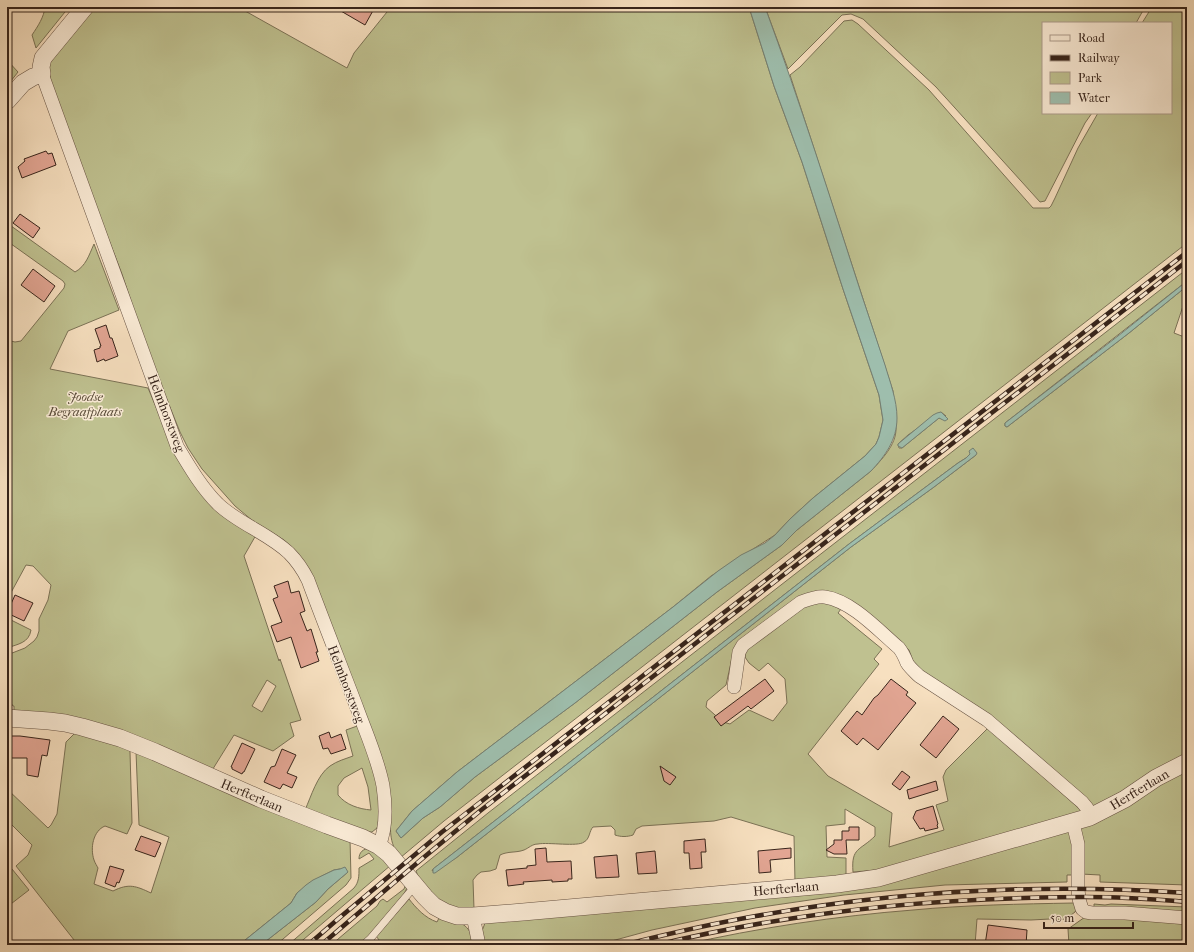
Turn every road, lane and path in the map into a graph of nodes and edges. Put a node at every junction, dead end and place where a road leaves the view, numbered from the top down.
1 (84, 7) edge
2 (42, 74) junction
3 (7, 101) edge
4 (734, 687) dead end
5 (7, 718) edge
6 (1187, 762) edge
7 (1090, 817) junction
8 (1073, 823) junction
9 (379, 846) junction
10 (415, 886) junction
11 (473, 916) junction
12 (1187, 918) edge
13 (363, 945) edge
14 (479, 945) edge

1 - 2 street
2 - 3 street
2 - 9 street, Helmhorstweg
4 - 7 street
5 - 9 street, Herfterlaan
6 - 7 street, Herfterlaan
7 - 8 street, Herfterlaan
8 - 11 street, Herfterlaan
8 - 12 street
9 - 10 street, Herfterlaan
10 - 11 street, Herfterlaan
10 - 13 lane
11 - 14 street

